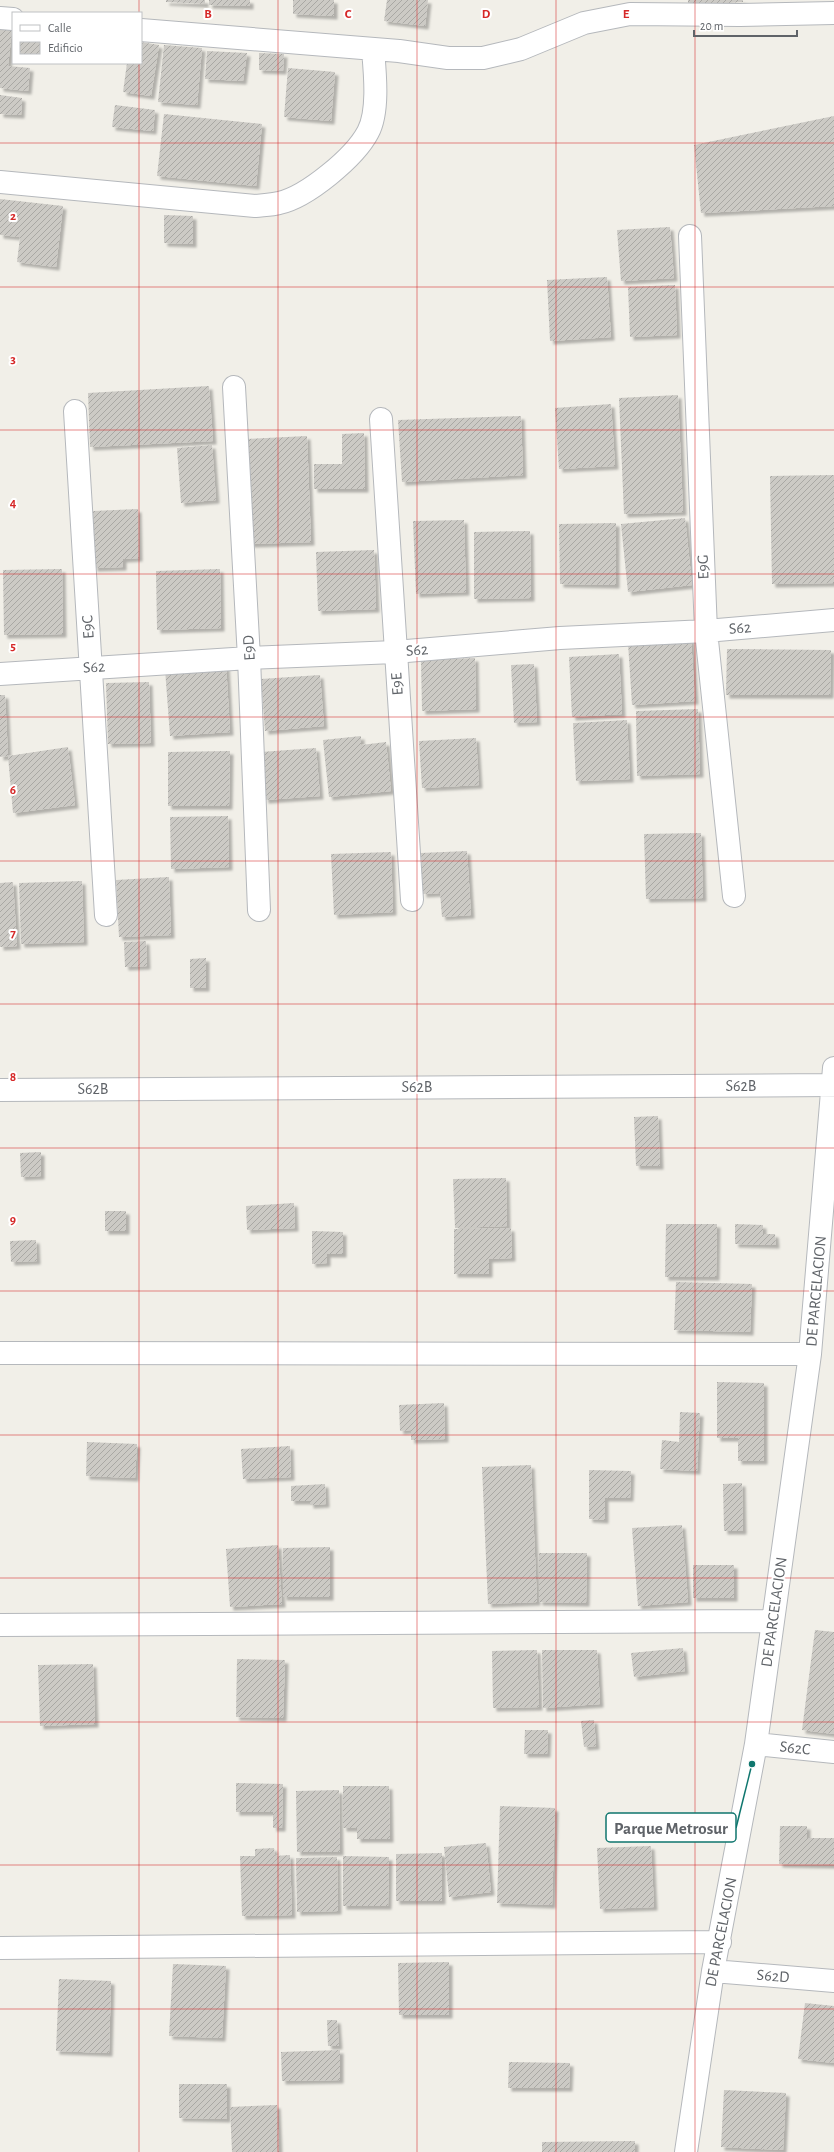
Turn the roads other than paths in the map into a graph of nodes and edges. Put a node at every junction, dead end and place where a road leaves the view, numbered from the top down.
1 (834, 13) edge
2 (0, 18) edge
3 (12, 19) edge
4 (142, 30) edge
5 (373, 50) junction
6 (0, 182) edge
7 (690, 236) dead end
8 (234, 387) dead end
9 (75, 411) dead end
10 (382, 420) dead end
11 (834, 620) edge
12 (706, 631) junction
13 (395, 652) junction
14 (249, 658) junction
15 (91, 667) junction
16 (0, 674) edge
17 (734, 896) dead end
18 (412, 900) dead end
19 (260, 910) dead end
20 (106, 915) dead end
21 (834, 1080) edge
22 (0, 1090) edge
23 (0, 1353) edge
24 (810, 1354) junction
25 (773, 1621) junction
26 (0, 1625) edge
27 (756, 1744) junction
28 (834, 1752) edge
29 (720, 1942) junction
30 (0, 1948) edge
31 (713, 1971) junction
32 (834, 1981) edge
33 (686, 2152) edge

1 - 5 street
2 - 3 street
4 - 5 street
5 - 6 street
7 - 12 street, E9G
8 - 14 street, E9D
9 - 15 street, E9C
10 - 13 street, E9E
11 - 12 street, S62
12 - 13 street, S62
12 - 17 street, E9G
13 - 14 street, S62
13 - 18 street, E9E
14 - 15 street, S62
14 - 19 street, E9D
15 - 16 street, S62
15 - 20 street, E9C
21 - 22 street, S62B
21 - 24 street, DE PARCELACION
23 - 24 street
24 - 25 street, DE PARCELACION
25 - 26 street
25 - 27 street, DE PARCELACION
27 - 28 street, S62C
27 - 29 street, DE PARCELACION
29 - 30 street
29 - 31 street, DE PARCELACION
31 - 32 street, S62D
31 - 33 street, DE PARCELACION

